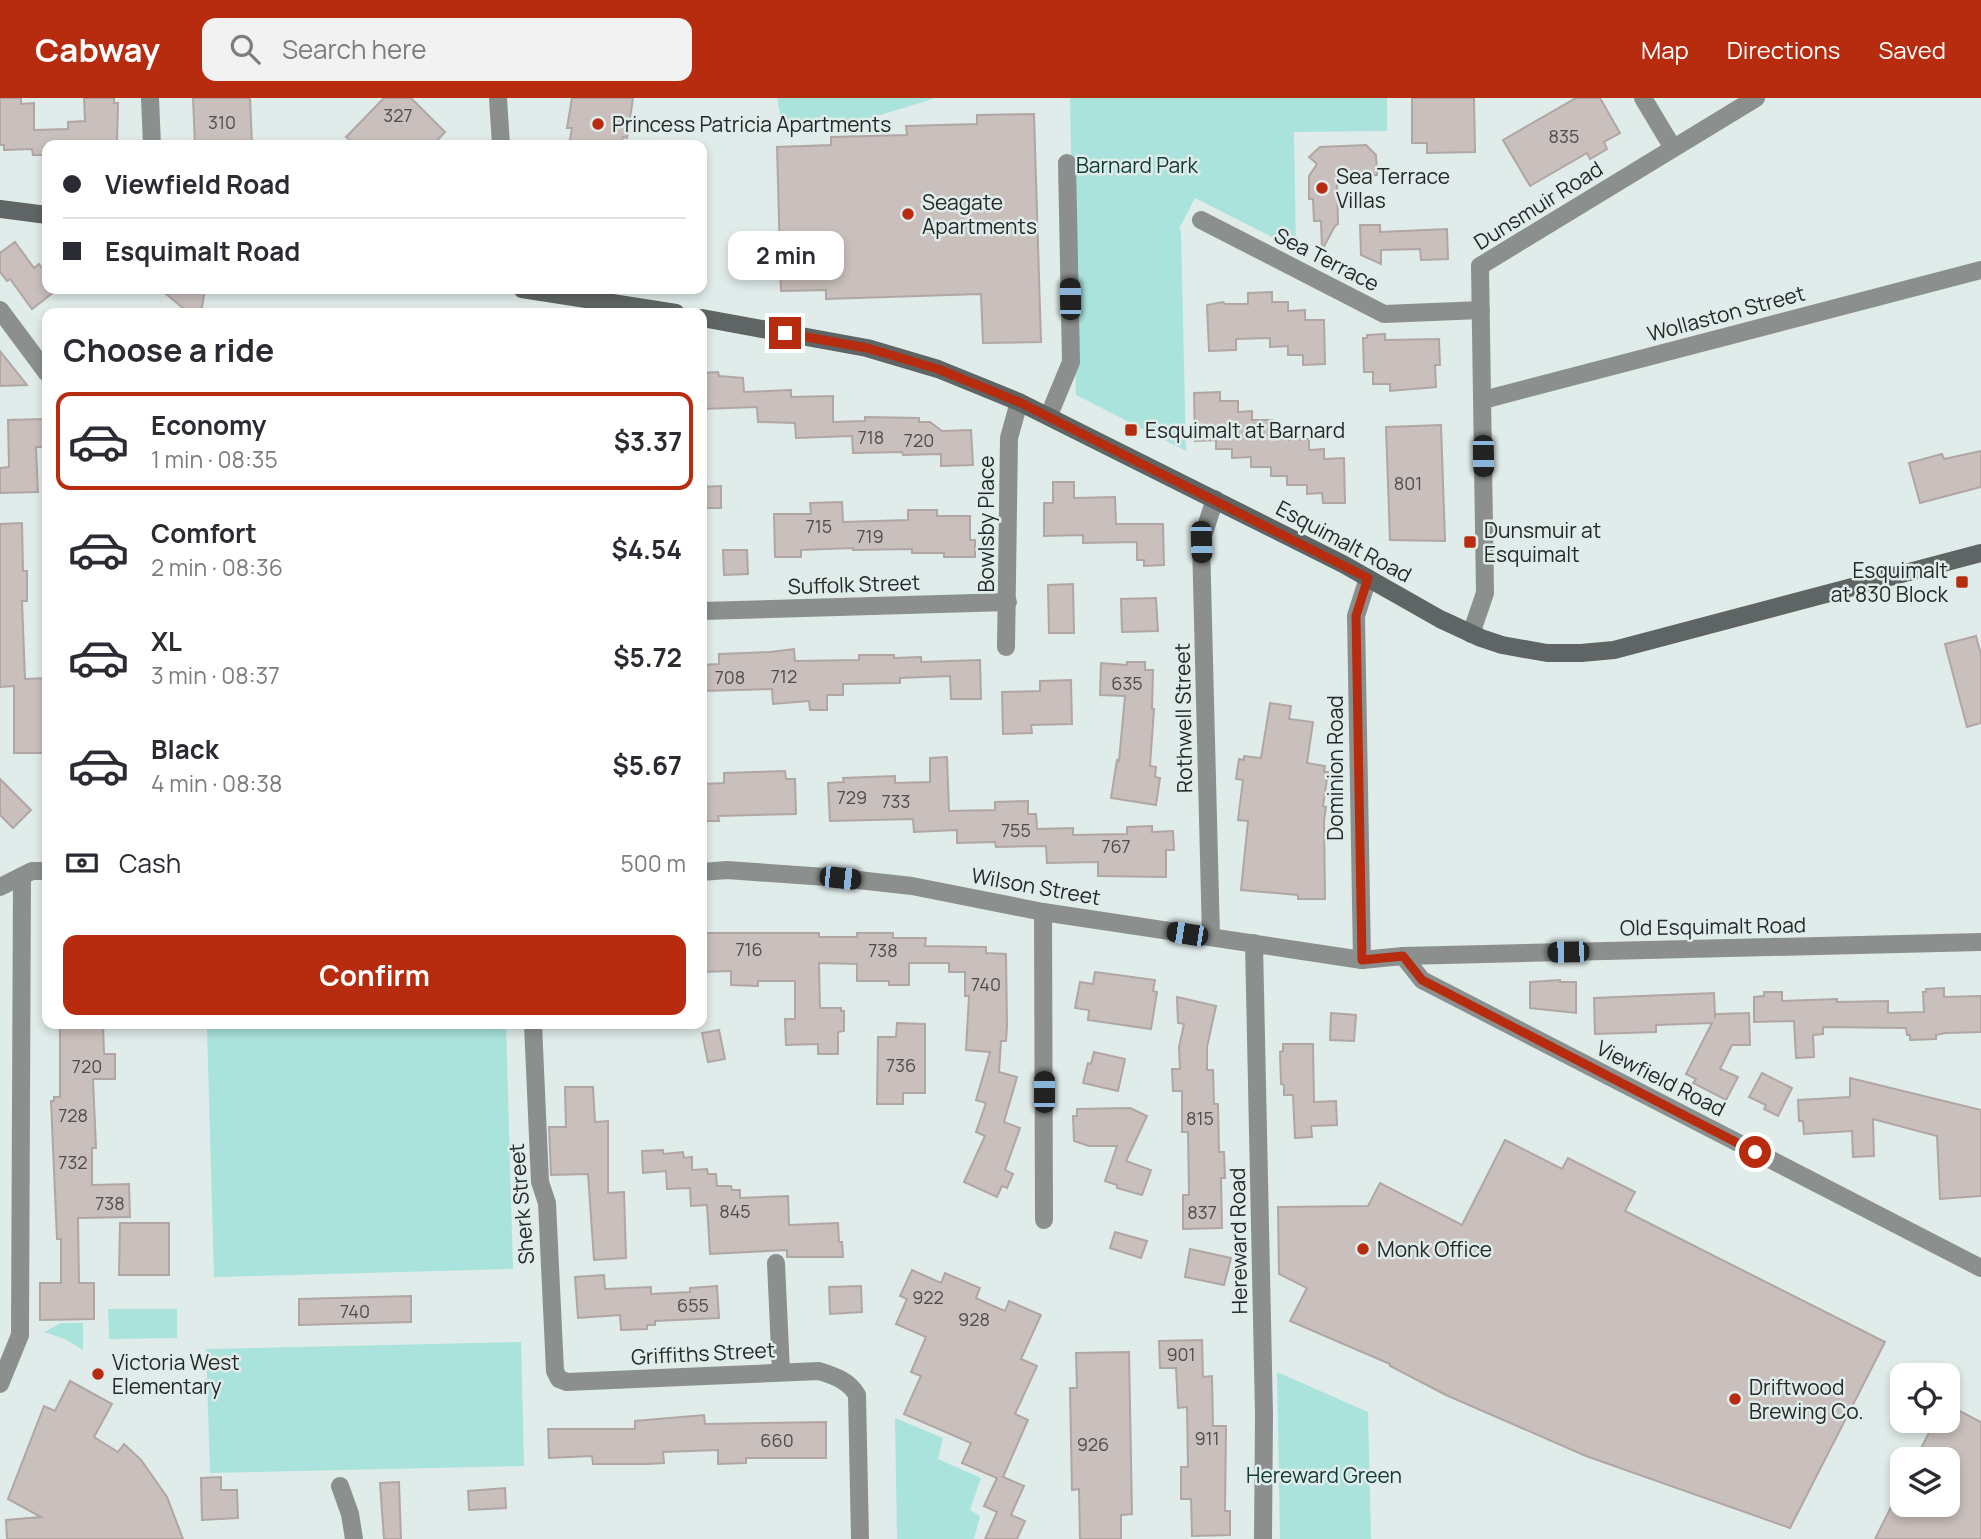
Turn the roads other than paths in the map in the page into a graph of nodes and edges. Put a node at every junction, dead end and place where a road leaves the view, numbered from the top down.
1 (150, 98) edge
2 (498, 98) edge
3 (1643, 98) edge
4 (1756, 98) edge
5 (152, 140) edge
6 (501, 140) edge
7 (1674, 148) junction
8 (1068, 163) dead end
9 (0, 209) edge
10 (42, 214) edge
11 (1201, 220) dead end
12 (1981, 270) edge
13 (550, 294) edge
14 (627, 308) edge
15 (0, 310) edge
16 (1481, 310) junction
17 (707, 319) edge
18 (42, 366) edge
19 (1483, 400) junction
20 (1019, 402) junction
21 (1049, 415) junction
22 (1215, 499) junction
23 (1981, 553) edge
24 (1368, 578) junction
25 (1008, 602) junction
26 (707, 611) edge
27 (1471, 635) junction
28 (1006, 647) dead end
29 (42, 871) edge
30 (707, 872) edge
31 (22, 876) junction
32 (1, 885) edge
33 (1043, 912) junction
34 (1211, 937) junction
35 (1981, 942) edge
36 (1254, 943) junction
37 (1403, 956) junction
38 (1362, 960) junction
39 (533, 1029) edge
40 (1044, 1220) dead end
41 (776, 1263) dead end
42 (1981, 1269) edge
43 (781, 1372) junction
44 (559, 1379) joint
45 (0, 1384) edge
46 (340, 1486) dead end
47 (354, 1539) edge
48 (860, 1539) edge
49 (1263, 1539) edge

1 - 5 street
2 - 6 street
3 - 7 street
4 - 7 street, Dunsmuir Road
7 - 16 street, Dunsmuir Road
8 - 21 street
9 - 10 main road
11 - 16 street, Sea Terrace
12 - 19 street, Wollaston Street
13 - 14 main road
15 - 18 street
16 - 19 street, Dunsmuir Road
17 - 20 main road, Esquimalt Road
19 - 27 street, Dunsmuir Road
20 - 21 main road, Esquimalt Road
20 - 25 street, Bowlsby Place
21 - 22 main road, Esquimalt Road
22 - 24 main road, Esquimalt Road
22 - 34 street, Rothwell Street
23 - 27 main road, Esquimalt Road
24 - 27 main road, Esquimalt Road
24 - 38 street, Dominion Road
25 - 26 street, Suffolk Street
25 - 28 street, Bowlsby Place
29 - 31 street
30 - 33 street, Wilson Street
31 - 32 street
31 - 45 street
33 - 34 street, Wilson Street
33 - 40 street
34 - 36 street, Wilson Street
35 - 37 street, Old Esquimalt Road
36 - 38 street, Wilson Street
36 - 49 street, Hereward Road
37 - 38 street, Old Esquimalt Road
37 - 42 street, Viewfield Road
39 - 44 street, Sherk Street
41 - 43 street
43 - 44 street, Griffiths Street
43 - 48 street, Griffiths Street
46 - 47 street

